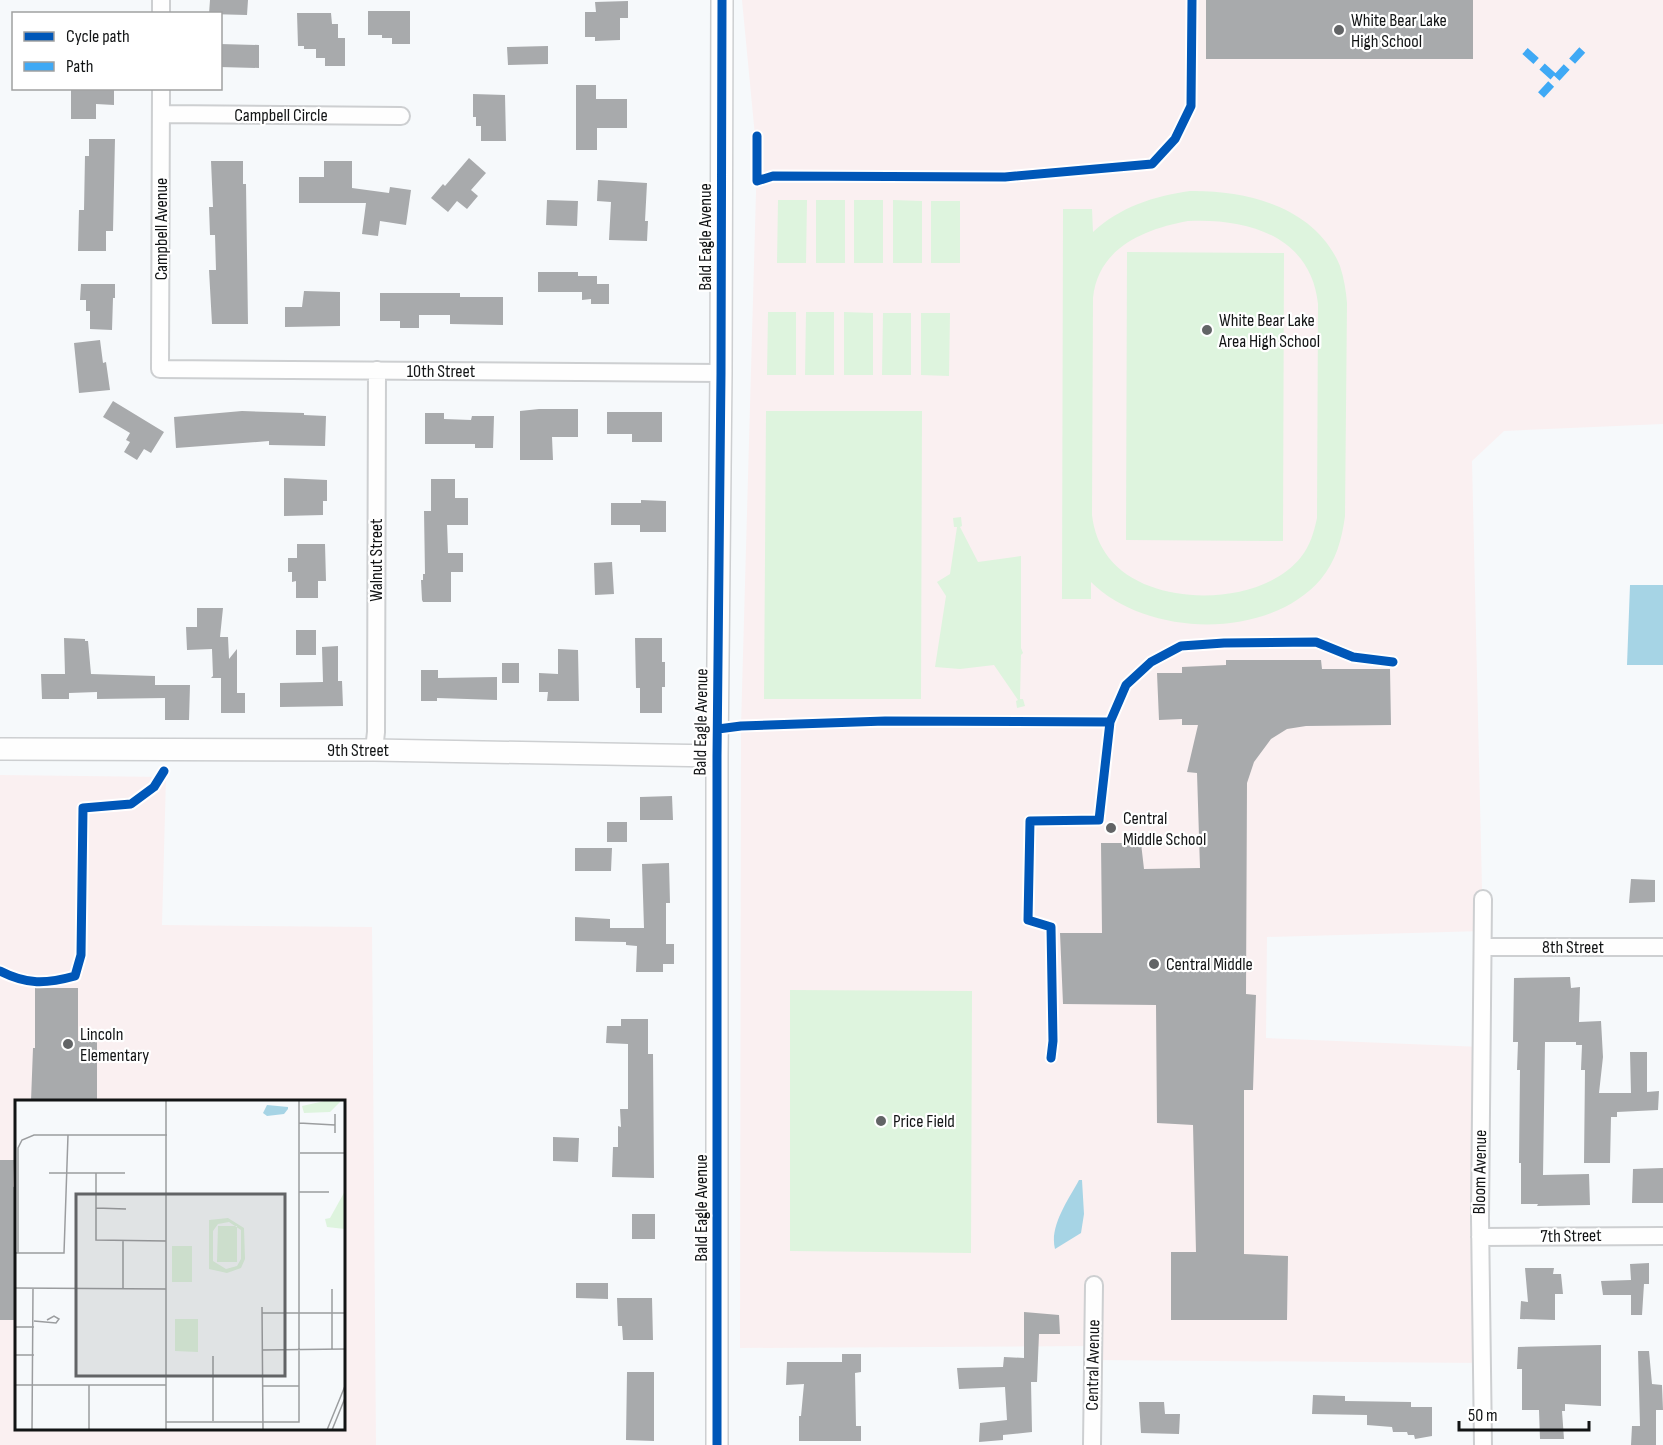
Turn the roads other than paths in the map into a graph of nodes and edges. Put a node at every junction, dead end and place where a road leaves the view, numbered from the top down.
1 (722, 0) edge
2 (161, 90) edge
3 (161, 114) junction
4 (401, 116) dead end
5 (160, 369) joint
6 (377, 370) junction
7 (721, 373) junction
8 (0, 749) edge
9 (374, 750) junction
10 (717, 756) junction
11 (1483, 899) dead end
12 (1483, 947) junction
13 (1663, 947) edge
14 (1663, 1236) edge
15 (1480, 1237) junction
16 (1094, 1285) dead end
17 (717, 1445) edge
18 (1092, 1445) edge
19 (1483, 1445) edge

1 - 7 street, Bald Eagle Avenue
2 - 3 street, Campbell Avenue
3 - 4 street, Campbell Circle
3 - 5 street, Campbell Avenue
5 - 6 street, 10th Street
6 - 7 street, 10th Street
6 - 9 street, Walnut Street
7 - 10 street, Bald Eagle Avenue
8 - 9 street, 9th Street
9 - 10 street, 9th Street
10 - 17 street, Bald Eagle Avenue
11 - 12 street, Bloom Avenue
12 - 13 street, 8th Street
12 - 15 street, Bloom Avenue
14 - 15 street, 7th Street
15 - 19 street, Bloom Avenue
16 - 18 street, Central Avenue

